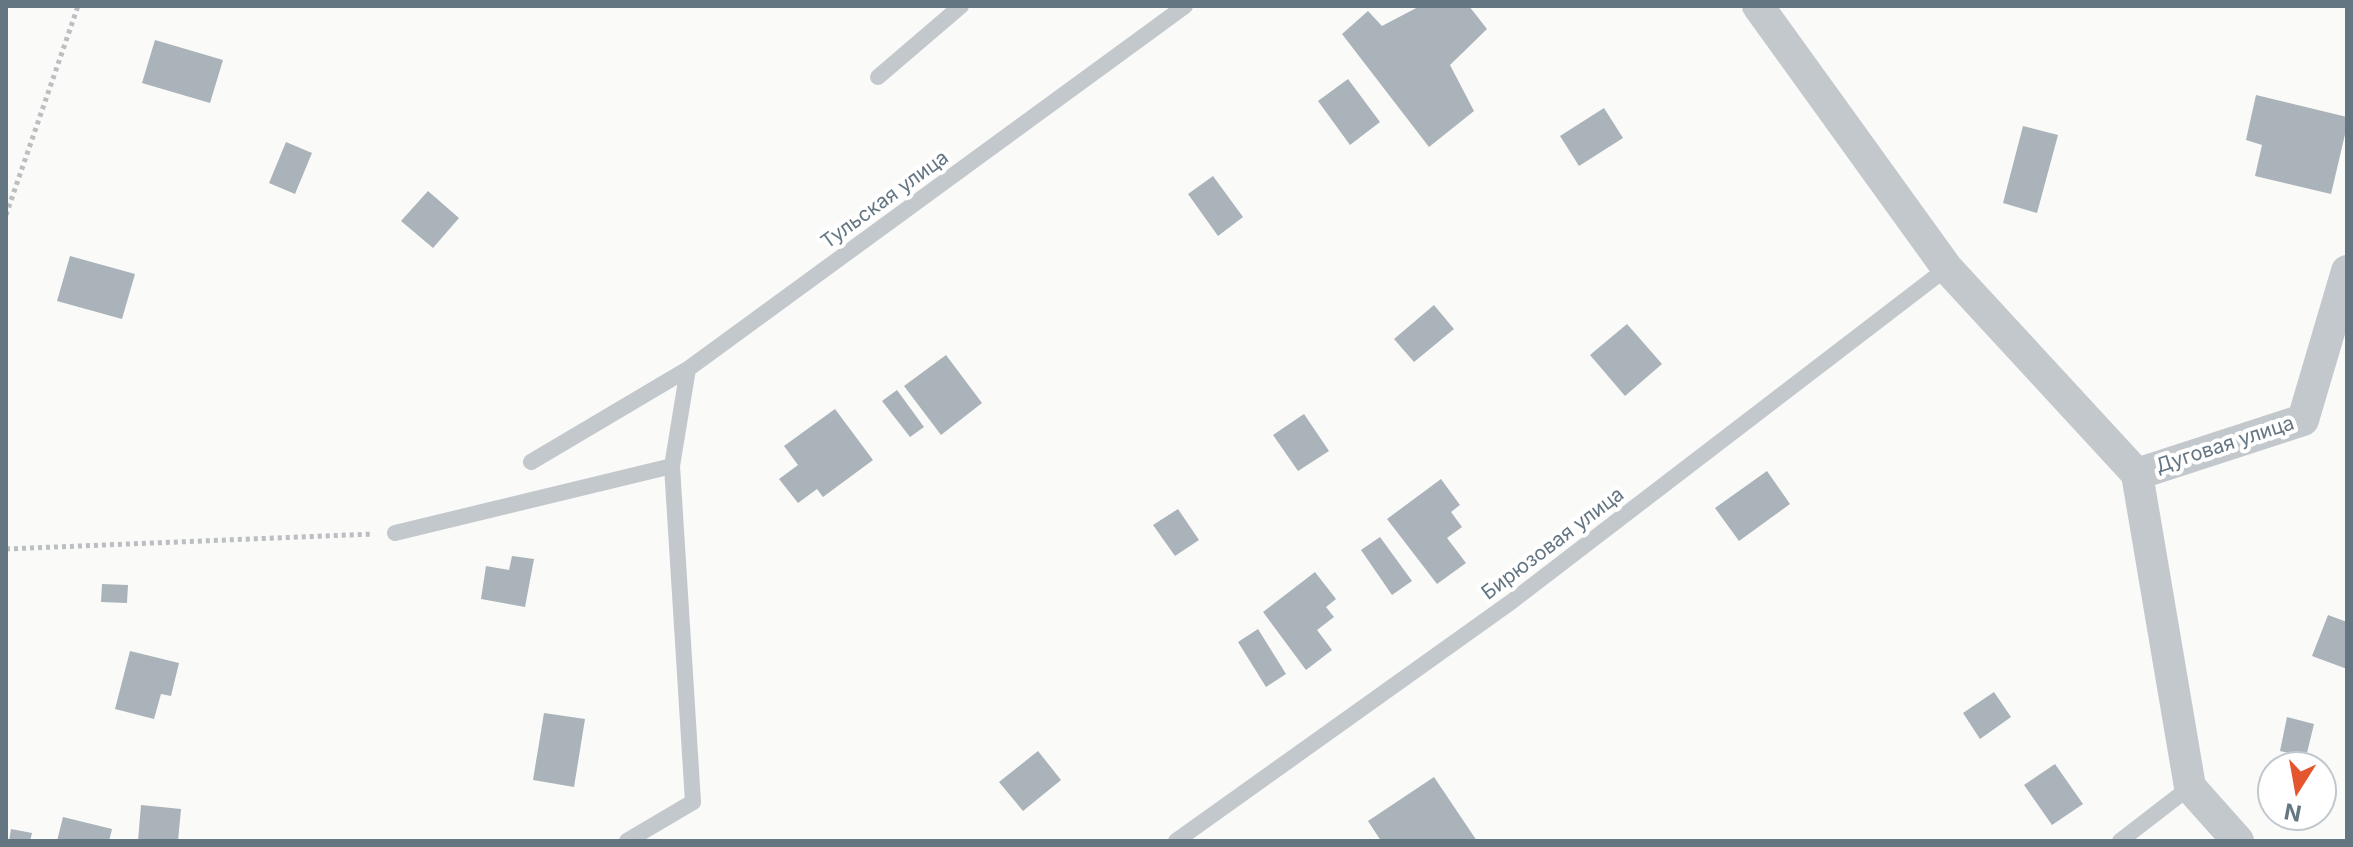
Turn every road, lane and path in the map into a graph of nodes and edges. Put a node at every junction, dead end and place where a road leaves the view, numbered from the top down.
1 (78, 6) edge
2 (961, 6) edge
3 (1185, 6) edge
4 (1758, 6) edge
5 (878, 77) dead end
6 (6, 215) edge
7 (1947, 268) junction
8 (2347, 271) edge
9 (688, 369) junction
10 (531, 462) dead end
11 (672, 466) junction
12 (2137, 474) junction
13 (395, 533) joint
14 (6, 549) edge
15 (2190, 787) junction
16 (627, 841) edge
17 (1176, 841) edge
18 (2120, 841) edge
19 (2238, 841) edge

1 - 6 path
2 - 5 lane
3 - 9 lane, Тульская улица
4 - 7 street
7 - 12 street
7 - 17 lane, Бирюзовая улица
8 - 12 street, Дуговая улица
9 - 10 lane, Тульская улица
9 - 11 lane
11 - 13 lane
11 - 16 lane
12 - 15 street
13 - 14 path
15 - 18 lane
15 - 19 street

